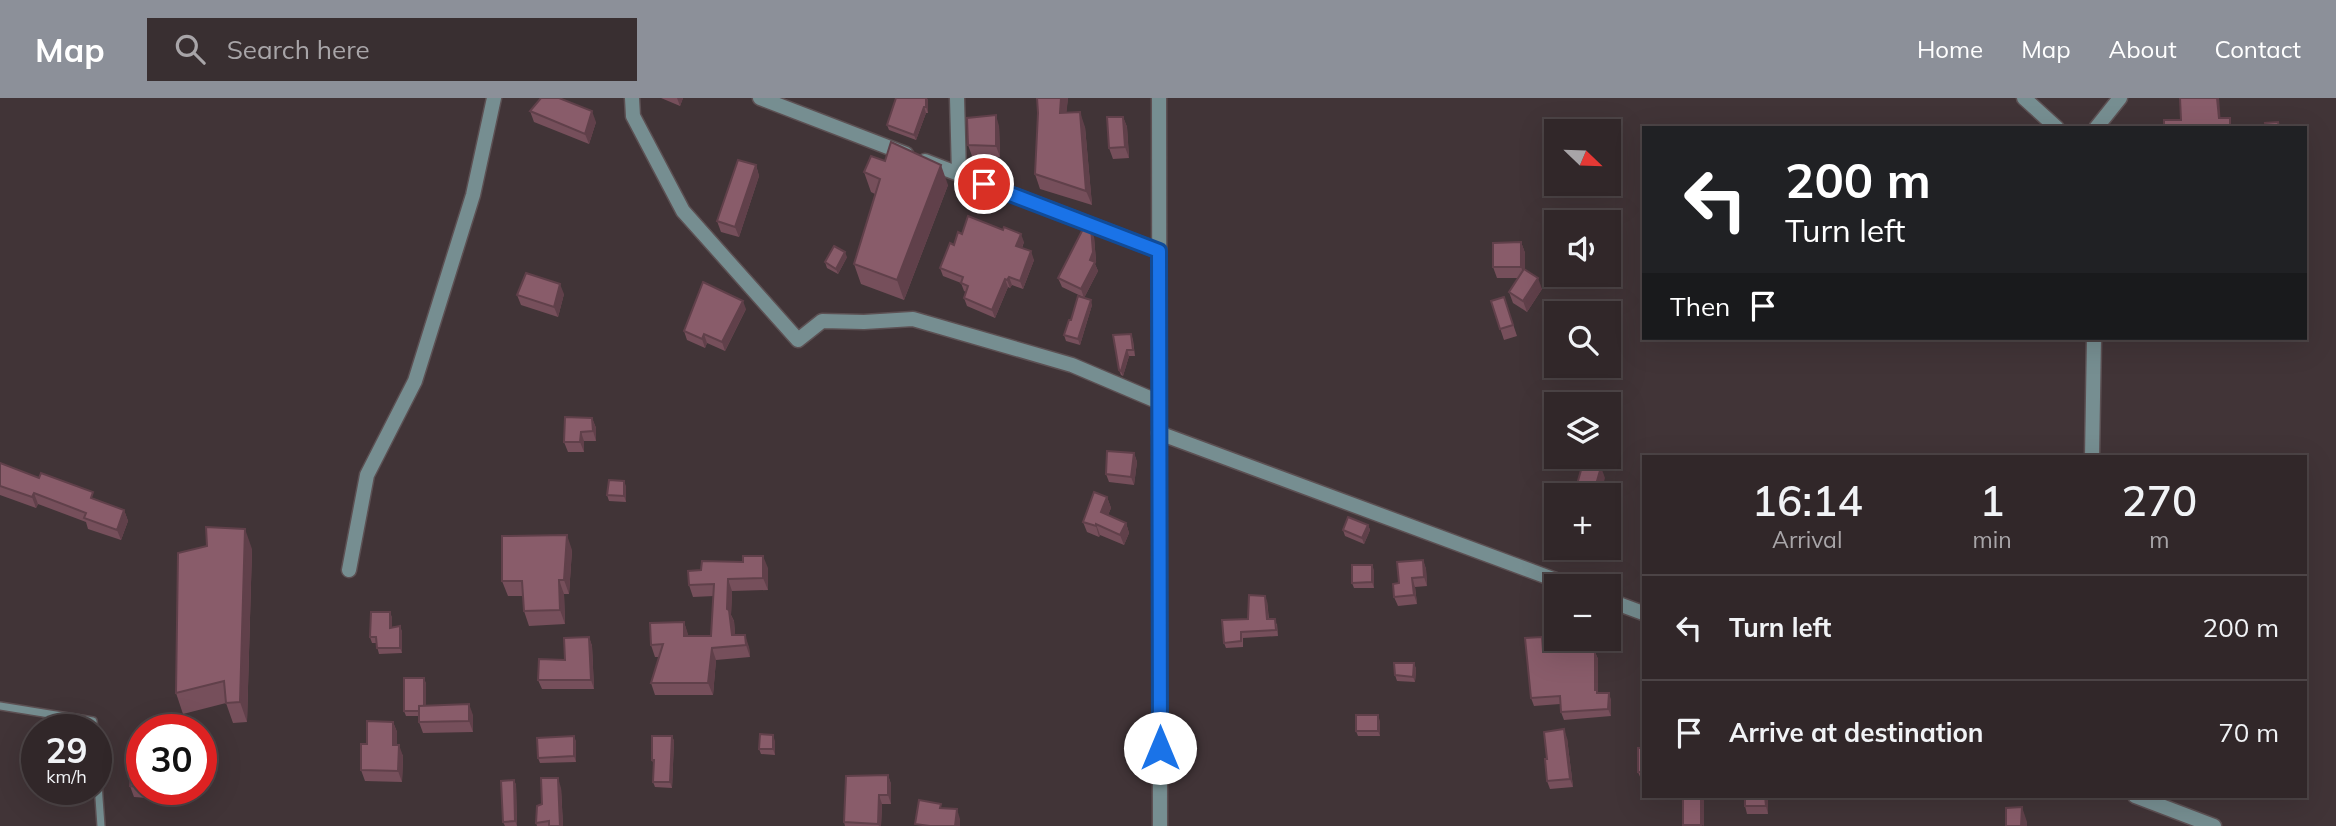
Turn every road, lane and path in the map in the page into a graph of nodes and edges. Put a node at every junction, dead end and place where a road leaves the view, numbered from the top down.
1 (494, 98) edge
2 (632, 98) edge
3 (760, 98) edge
4 (957, 98) edge
5 (1159, 98) edge
6 (2024, 98) edge
7 (2120, 98) edge
8 (2055, 126) edge
9 (2098, 126) edge
10 (959, 174) junction
11 (1159, 251) junction
12 (2094, 340) edge
13 (1159, 402) junction
14 (1159, 433) junction
15 (2092, 455) edge
16 (349, 570) dead end
17 (1544, 576) edge
18 (1621, 605) edge
19 (1642, 613) edge
20 (0, 706) edge
21 (50, 714) edge
22 (2141, 798) edge
23 (100, 805) edge
24 (101, 826) edge
25 (1160, 826) edge
26 (2214, 826) edge

1 - 16 street
2 - 13 street
3 - 10 street
4 - 10 street
5 - 11 street
6 - 8 street
7 - 9 street
10 - 11 street
11 - 13 street
12 - 15 street
13 - 14 street
14 - 17 street
14 - 25 street
18 - 19 street
20 - 21 lane
22 - 26 street
23 - 24 lane

